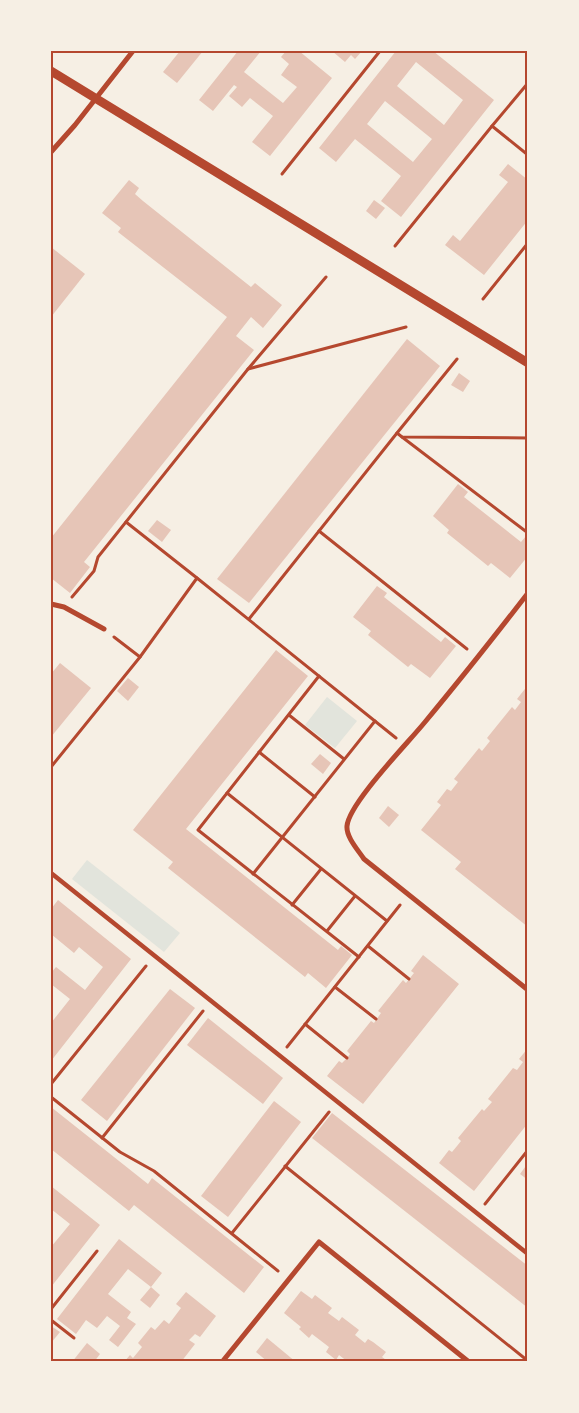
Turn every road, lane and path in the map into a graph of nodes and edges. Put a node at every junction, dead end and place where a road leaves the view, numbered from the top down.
1 (133, 51) edge
2 (380, 51) edge
3 (51, 71) edge
4 (528, 83) edge
5 (96, 98) junction
6 (492, 126) junction
7 (51, 152) edge
8 (528, 155) edge
9 (282, 174) dead end
10 (528, 243) edge
11 (395, 246) dead end
12 (326, 277) dead end
13 (483, 299) dead end
14 (406, 327) dead end
15 (457, 359) dead end
16 (528, 362) edge
17 (248, 369) junction
18 (397, 433) junction
19 (402, 437) junction
20 (528, 438) edge
21 (126, 522) junction
22 (319, 531) junction
23 (528, 533) edge
24 (198, 578) junction
25 (528, 593) edge
26 (51, 604) edge
27 (64, 608) junction
28 (250, 619) junction
29 (104, 629) joint
30 (140, 657) junction
31 (478, 658) junction
32 (319, 676) junction
33 (288, 716) junction
34 (375, 721) junction
35 (406, 746) junction
36 (259, 752) junction
37 (344, 759) junction
38 (51, 767) edge
39 (226, 793) junction
40 (314, 796) junction
41 (282, 838) junction
42 (321, 869) junction
43 (51, 873) edge
44 (253, 874) junction
45 (408, 895) junction
46 (355, 896) junction
47 (292, 905) junction
48 (387, 921) junction
49 (327, 931) junction
50 (368, 946) junction
51 (155, 955) junction
52 (359, 957) junction
53 (409, 979) dead end
54 (335, 987) junction
55 (528, 990) edge
56 (211, 1001) junction
57 (376, 1019) dead end
58 (305, 1024) junction
59 (280, 1056) junction
60 (347, 1058) dead end
61 (51, 1084) edge
62 (51, 1097) edge
63 (337, 1101) junction
64 (102, 1138) junction
65 (528, 1150) edge
66 (285, 1166) junction
67 (477, 1214) junction
68 (232, 1233) junction
69 (96, 1251) dead end
70 (528, 1254) edge
71 (289, 1279) junction
72 (51, 1309) edge
73 (51, 1320) edge
74 (74, 1338) dead end
75 (528, 1361) edge
76 (222, 1362) edge
77 (469, 1362) edge

1 - 5 street
2 - 9 path
3 - 5 street
4 - 6 path
5 - 7 street
5 - 16 street
6 - 8 path
6 - 11 path
10 - 13 path
12 - 17 path
14 - 17 path
15 - 18 path
17 - 21 path
18 - 19 path
18 - 22 path
19 - 20 path
19 - 23 path
21 - 24 path
21 - 27 path
22 - 28 path
22 - 31 path
24 - 28 path
24 - 30 path
25 - 31 street
26 - 27 street
27 - 29 street
28 - 32 path
29 - 30 path
30 - 38 path
31 - 35 street
32 - 33 path
32 - 34 path
33 - 36 path
33 - 37 path
34 - 35 path
34 - 37 path
35 - 45 street
36 - 39 path
36 - 40 path
37 - 40 path
39 - 41 path
39 - 44 path
40 - 41 path
41 - 42 path
41 - 44 path
42 - 46 path
42 - 47 path
43 - 51 street
44 - 47 path
45 - 48 path
45 - 55 street
46 - 48 path
46 - 49 path
47 - 49 path
48 - 50 path
49 - 52 path
50 - 52 path
50 - 53 path
51 - 56 street
51 - 61 path
52 - 54 path
54 - 57 path
54 - 58 path
56 - 59 street
56 - 64 path
58 - 59 path
58 - 60 path
59 - 63 street
62 - 64 path
63 - 66 path
63 - 67 street
64 - 68 path
65 - 67 path
66 - 68 path
66 - 75 path
67 - 70 street
68 - 71 path
69 - 72 path
71 - 76 street
71 - 77 street
73 - 74 path

